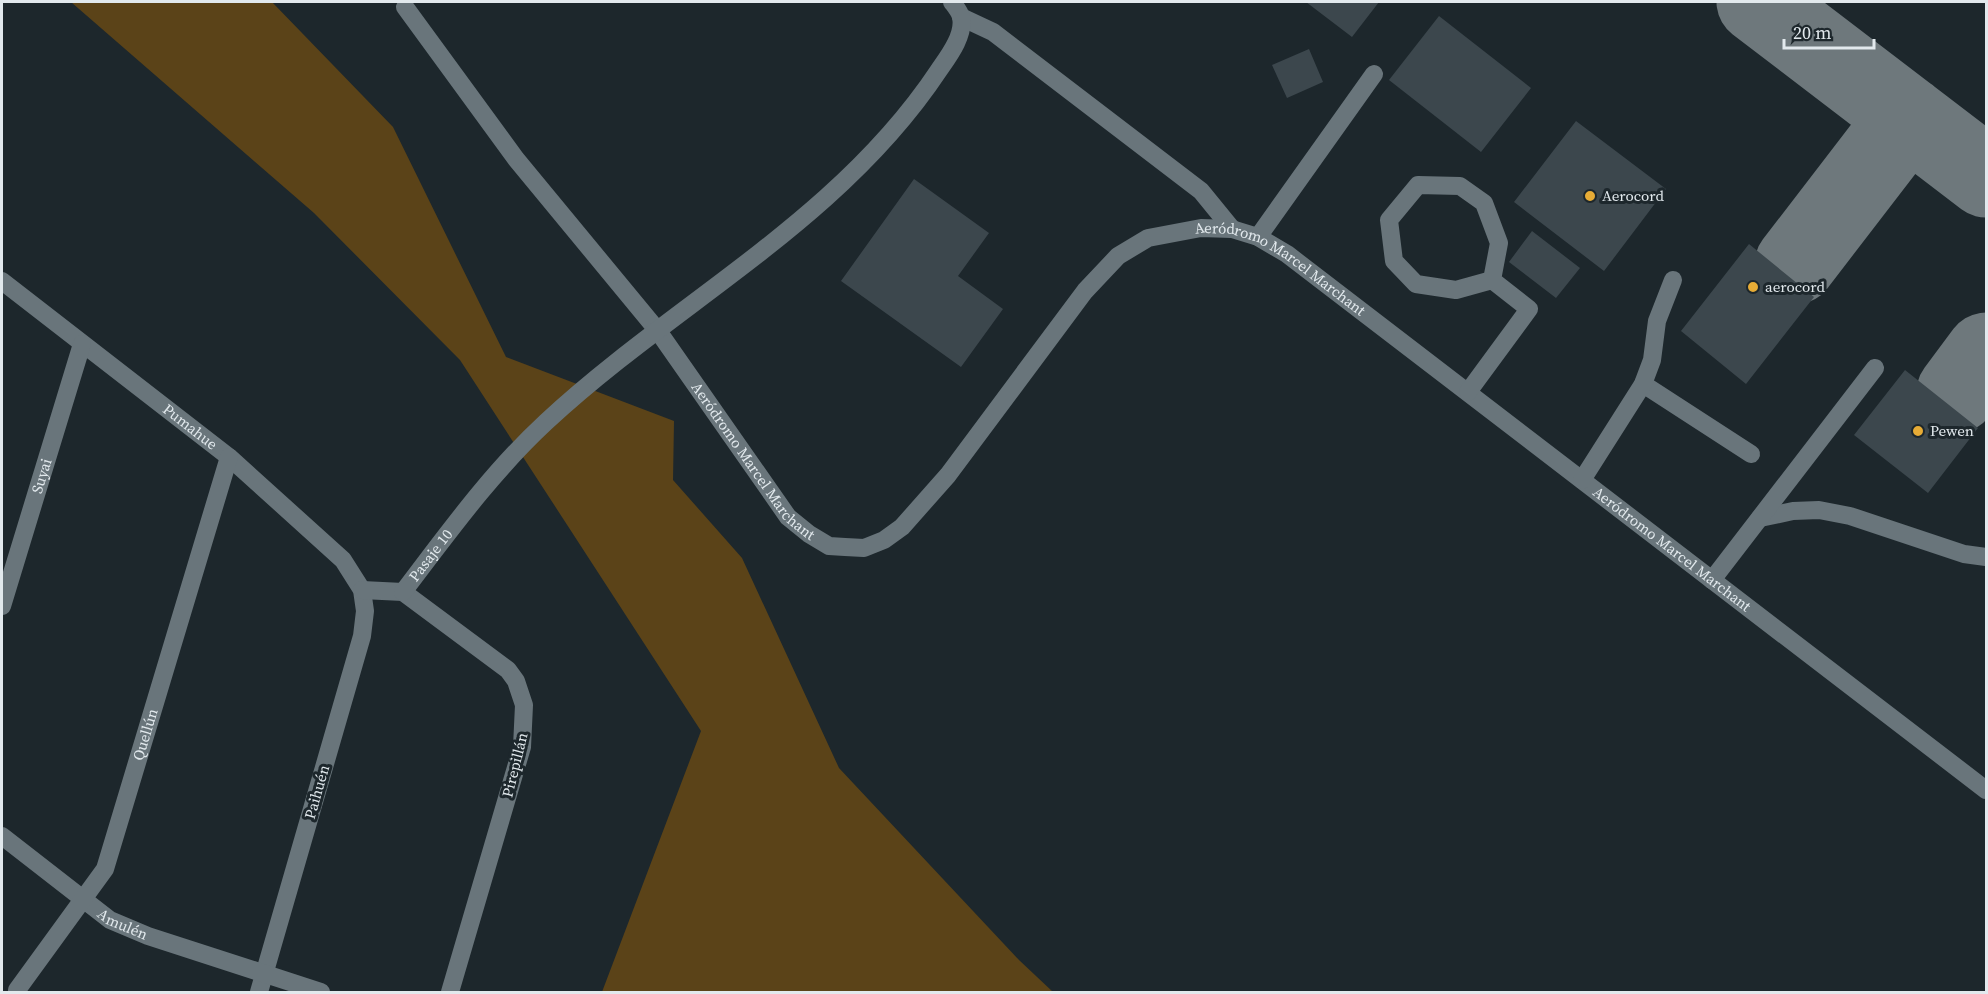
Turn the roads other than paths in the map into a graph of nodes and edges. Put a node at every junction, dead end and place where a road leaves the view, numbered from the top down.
1 (405, 8) dead end
2 (957, 10) edge
3 (1374, 74) dead end
4 (1232, 230) junction
5 (1258, 237) junction
6 (1492, 280) junction
7 (1673, 280) dead end
8 (2, 281) edge
9 (658, 331) junction
10 (82, 344) junction
11 (1875, 368) dead end
12 (1643, 384) junction
13 (1468, 392) junction
14 (1751, 454) dead end
15 (229, 457) junction
16 (1582, 480) junction
17 (1760, 518) junction
18 (1986, 557) edge
19 (1712, 580) junction
20 (362, 590) junction
21 (403, 592) junction
22 (2, 606) edge
23 (1986, 790) edge
24 (2, 836) edge
25 (84, 901) junction
26 (264, 974) junction
27 (17, 990) dead end
28 (259, 993) edge
29 (321, 993) edge
30 (450, 993) edge

1 - 9 street, Aeródromo Marcel Marchant
2 - 4 street
2 - 9 street
3 - 5 street
4 - 5 street, Aeródromo Marcel Marchant
4 - 9 street, Aeródromo Marcel Marchant
5 - 13 street, Aeródromo Marcel Marchant
6 - 6 street
6 - 13 street
7 - 12 street
8 - 10 street, Pumahue
9 - 21 street, Pasaje 10
10 - 15 street, Pumahue
10 - 22 street, Suyai
11 - 17 street
12 - 14 street
12 - 16 street
13 - 16 street, Aeródromo Marcel Marchant
15 - 20 street, Pumahue
15 - 25 street, Quellún
16 - 19 street, Aeródromo Marcel Marchant
17 - 18 street
17 - 19 street
19 - 23 street, Aeródromo Marcel Marchant
20 - 21 street
20 - 26 street, Paihuén
21 - 30 street, Pirepillán
24 - 25 street, Amulén
25 - 26 street, Amulén
25 - 27 street, Quellún
26 - 28 street, Paihuén
26 - 29 street

